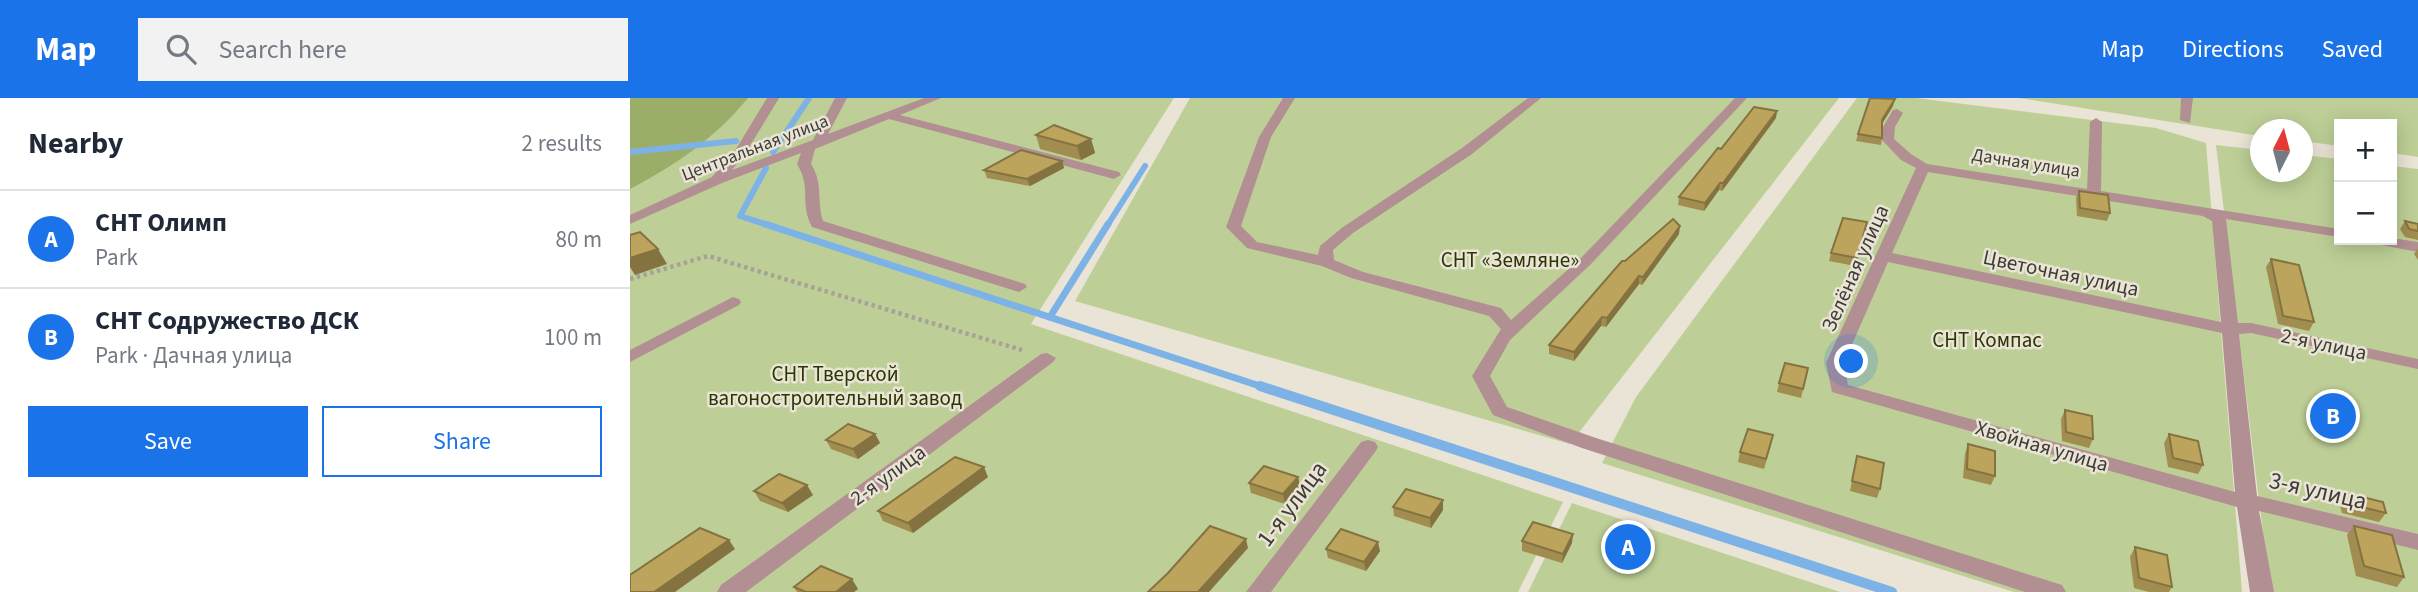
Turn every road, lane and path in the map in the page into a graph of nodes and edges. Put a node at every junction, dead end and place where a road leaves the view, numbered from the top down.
1 (773, 98) edge
2 (841, 98) edge
3 (935, 98) edge
4 (1289, 98) edge
5 (1535, 98) edge
6 (1741, 98) edge
7 (2188, 98) edge
8 (1898, 113) dead end
9 (891, 116) junction
10 (2186, 120) dead end
11 (2096, 122) dead end
12 (812, 146) junction
13 (1923, 167) junction
14 (1114, 175) dead end
15 (717, 180) junction
16 (2094, 193) junction
17 (2205, 211) junction
18 (630, 220) edge
19 (2334, 232) edge
20 (2397, 244) edge
21 (2418, 247) edge
22 (1884, 256) junction
23 (1327, 262) junction
24 (630, 279) edge
25 (1019, 287) dead end
26 (733, 302) dead end
27 (2229, 329) junction
28 (1511, 330) junction
29 (630, 357) edge
30 (1047, 358) joint
31 (2418, 365) edge
32 (1839, 388) joint
33 (1368, 447) dead end
34 (2247, 502) junction
35 (2418, 542) edge
36 (729, 592) edge
37 (1258, 592) edge
38 (2054, 592) edge
39 (2262, 592) edge

1 - 15 street
2 - 12 street
3 - 9 street, Центральная улица
4 - 23 street
5 - 23 street
6 - 28 street
7 - 10 street
8 - 13 street
9 - 12 street, Центральная улица
9 - 14 street
11 - 16 street
12 - 15 street, Центральная улица
12 - 25 street
13 - 16 street, Дачная улица
13 - 22 street, Зелёная улица
15 - 18 street, Центральная улица
16 - 17 street, Дачная улица
17 - 19 street, Дачная улица
17 - 27 street
20 - 21 street
22 - 27 street, Цветочная улица
22 - 32 street, Зелёная улица
23 - 28 street
24 - 30 path
26 - 29 street
27 - 31 street, 2-я улица
27 - 34 street
28 - 38 street
30 - 36 street, 2-я улица
32 - 34 street, Хвойная улица
33 - 37 street, 1-я улица
34 - 35 street, 3-я улица
34 - 39 street

